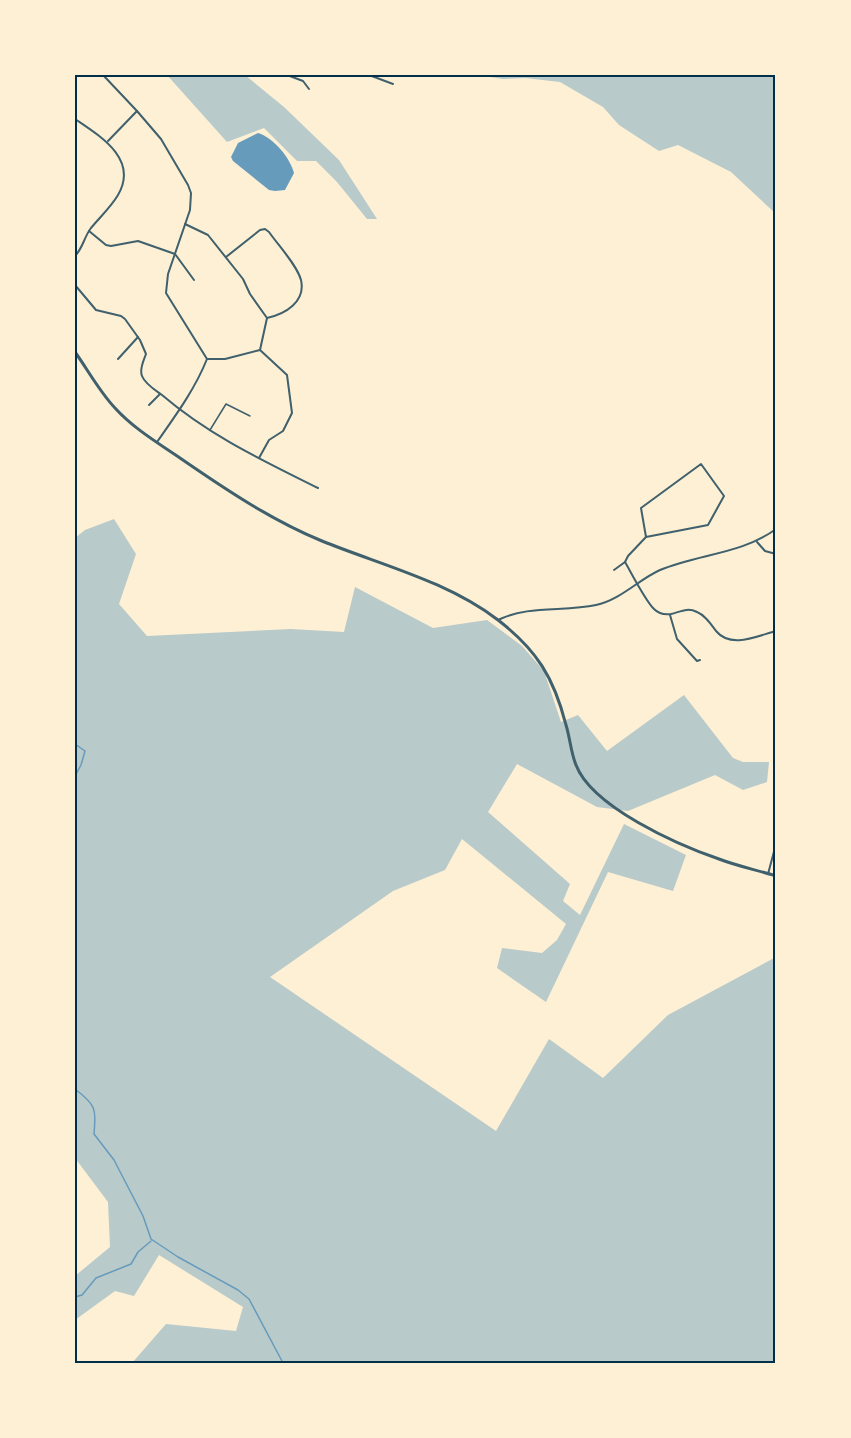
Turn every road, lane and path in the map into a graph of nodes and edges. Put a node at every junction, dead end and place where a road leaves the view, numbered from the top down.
1 (103, 75) edge
2 (287, 75) edge
3 (369, 75) edge
4 (393, 84) dead end
5 (309, 88) dead end
6 (137, 111) junction
7 (75, 119) edge
8 (108, 141) junction
9 (185, 224) junction
10 (89, 231) junction
11 (175, 254) junction
12 (75, 256) edge
13 (226, 257) junction
14 (194, 280) dead end
15 (75, 285) edge
16 (267, 318) junction
17 (138, 337) junction
18 (260, 350) junction
19 (75, 352) edge
20 (118, 359) dead end
21 (207, 359) junction
22 (160, 394) junction
23 (149, 405) dead end
24 (180, 410) junction
25 (250, 416) dead end
26 (209, 431) junction
27 (157, 442) junction
28 (259, 458) junction
29 (318, 488) dead end
30 (776, 530) edge
31 (646, 537) junction
32 (757, 542) junction
33 (776, 554) edge
34 (625, 562) junction
35 (614, 570) dead end
36 (638, 583) junction
37 (670, 614) junction
38 (498, 620) junction
39 (776, 631) edge
40 (700, 660) dead end
41 (776, 844) edge
42 (768, 874) junction
43 (776, 876) edge

1 - 6 street
2 - 5 street
3 - 4 street
6 - 8 street
6 - 9 street
7 - 8 street
8 - 10 street
9 - 11 street
9 - 13 street
10 - 11 street
10 - 12 street
11 - 14 street
11 - 21 street
13 - 16 street
13 - 16 street
15 - 17 street
16 - 18 street
17 - 20 street
17 - 22 street
18 - 21 street
18 - 28 street
19 - 27 street
21 - 24 street
22 - 23 street
22 - 24 street
24 - 26 street
24 - 27 street
25 - 26 lane
26 - 28 street
27 - 38 street
28 - 29 street
30 - 32 street
31 - 31 street
31 - 34 street
32 - 33 street
32 - 36 street
34 - 35 street
34 - 36 street
36 - 37 street
36 - 38 street
37 - 39 street
37 - 40 street
38 - 42 street
41 - 42 street
42 - 43 street

